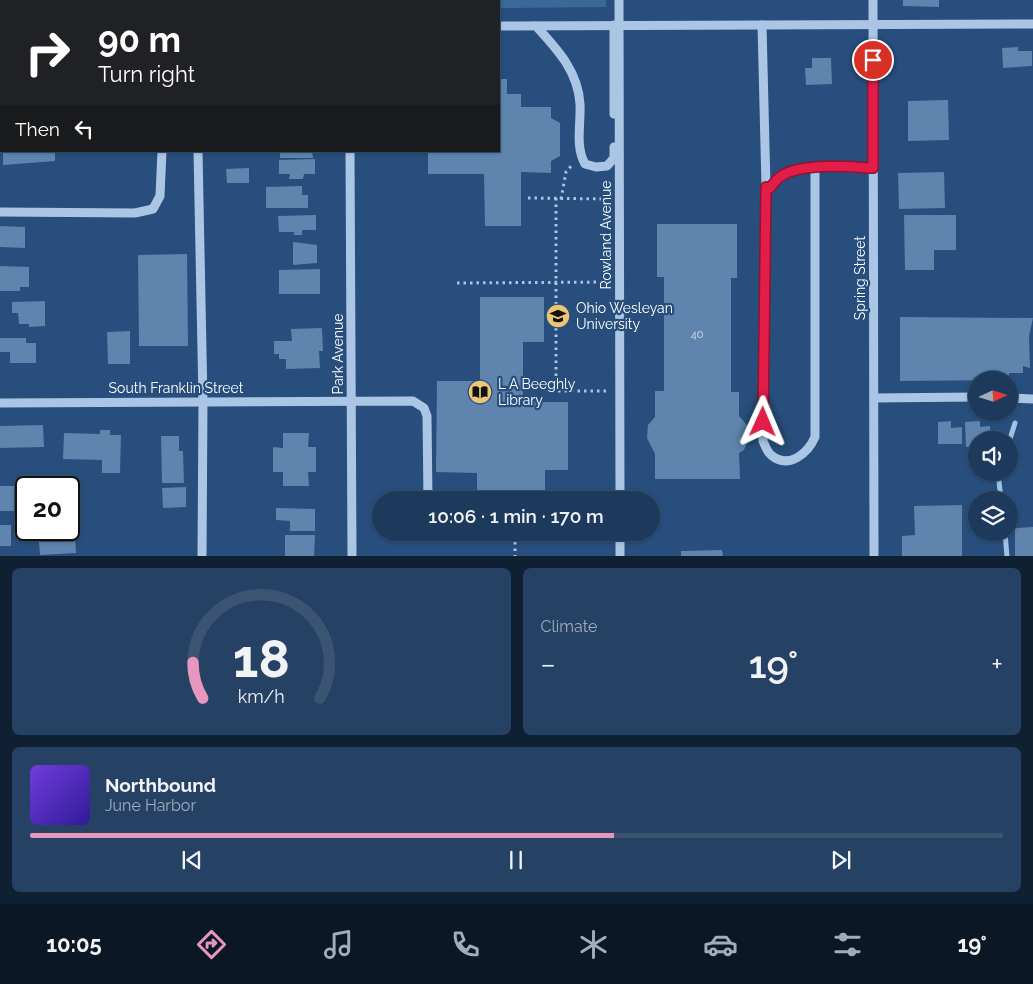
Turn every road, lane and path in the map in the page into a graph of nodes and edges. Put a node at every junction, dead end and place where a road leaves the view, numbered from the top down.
1 (619, 0) edge
2 (872, 0) edge
3 (1033, 24) edge
4 (762, 25) junction
5 (873, 25) junction
6 (500, 26) edge
7 (536, 26) junction
8 (617, 26) junction
9 (162, 152) edge
10 (198, 152) edge
11 (350, 152) edge
12 (579, 154) junction
13 (815, 167) junction
14 (873, 168) junction
15 (766, 187) junction
16 (528, 198) dead end
17 (556, 198) junction
18 (562, 198) junction
19 (620, 199) junction
20 (0, 212) edge
21 (556, 282) junction
22 (620, 282) junction
23 (457, 283) dead end
24 (620, 391) junction
25 (874, 398) junction
26 (968, 398) edge
27 (1018, 398) edge
28 (1033, 398) edge
29 (352, 400) junction
30 (203, 401) junction
31 (0, 403) edge
32 (428, 491) edge
33 (620, 491) edge
34 (620, 541) edge
35 (515, 542) dead end
36 (202, 556) edge
37 (352, 556) edge
38 (515, 556) edge
39 (620, 556) edge
40 (874, 556) edge

1 - 8 street, Rowland Avenue
2 - 5 street, Spring Street
3 - 5 street
4 - 5 street
4 - 8 street
4 - 15 street
5 - 14 street, Spring Street
6 - 7 street
7 - 8 street
7 - 12 street
8 - 12 street
8 - 19 street, Rowland Avenue
9 - 20 street
10 - 30 street
11 - 29 street, Park Avenue
12 - 18 path
13 - 14 street
13 - 15 street
13 - 15 street
14 - 25 street, Spring Street
16 - 17 path
17 - 18 path
17 - 21 path
18 - 19 path
19 - 22 street, Rowland Avenue
21 - 22 path
21 - 23 path
21 - 24 path
22 - 24 street, Rowland Avenue
24 - 33 street, Rowland Avenue
25 - 26 street
25 - 40 street, Spring Street
27 - 28 street
29 - 30 street, South Franklin Street
29 - 32 street, South Franklin Street
29 - 37 street, Park Avenue
30 - 31 street, South Franklin Street
30 - 36 street
34 - 39 street
35 - 38 path

